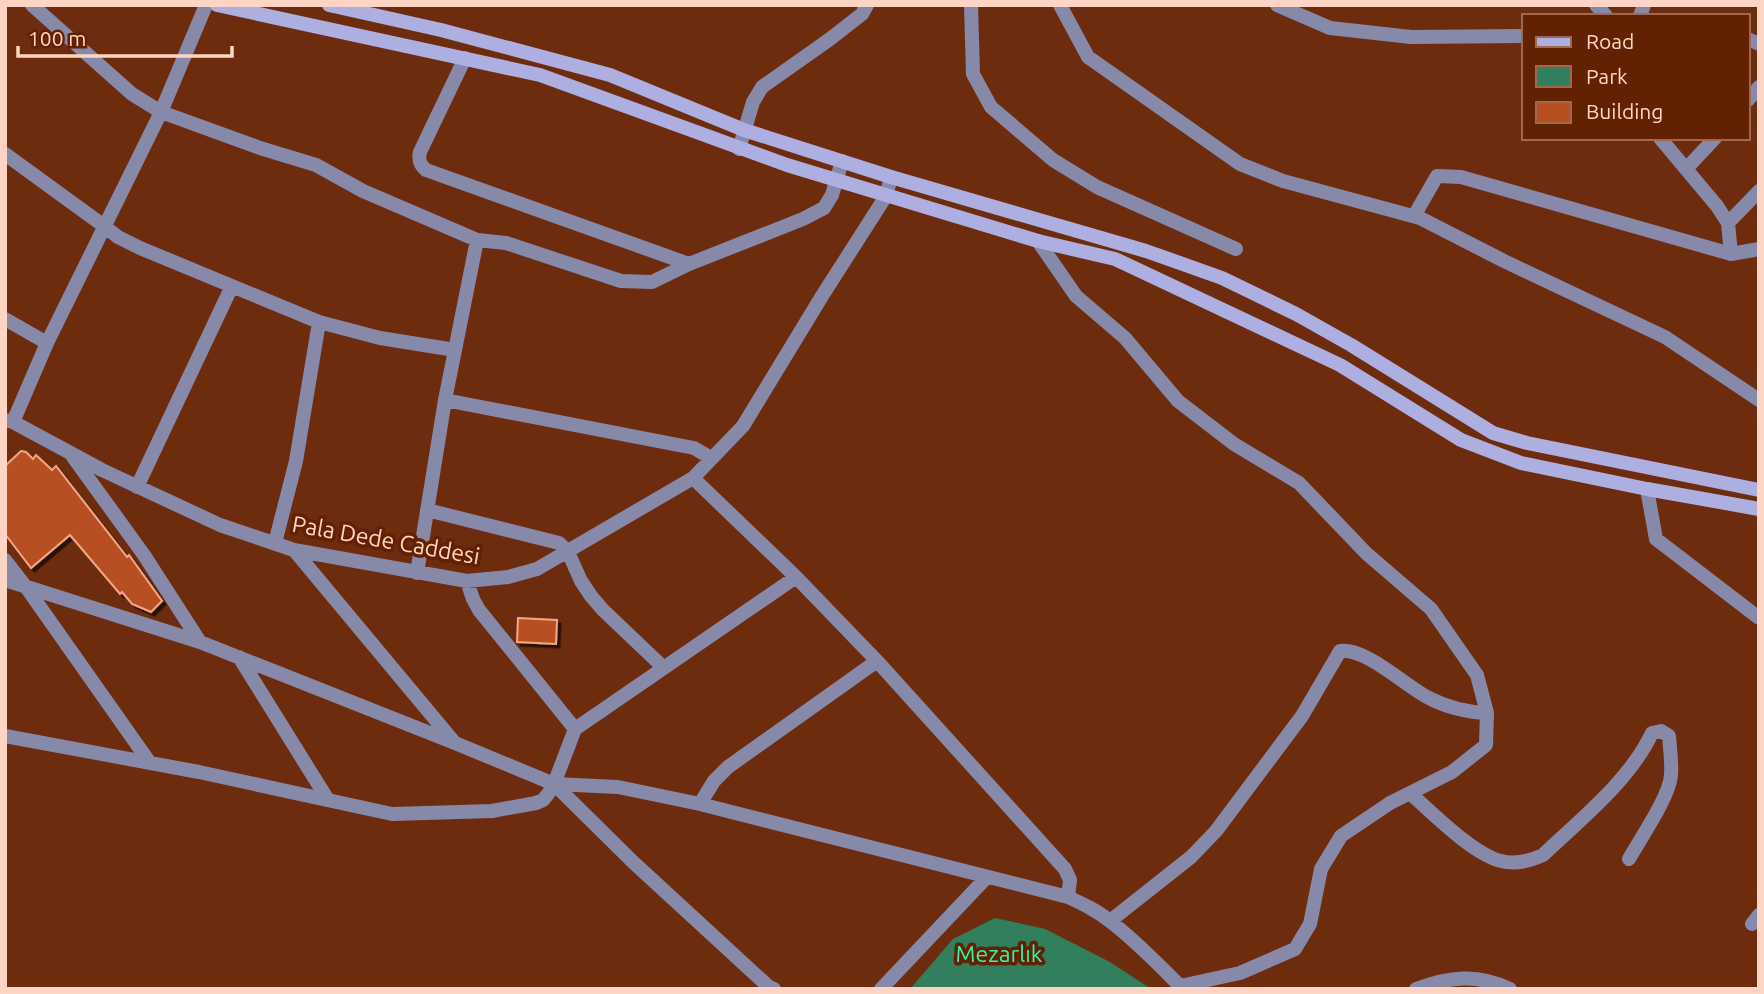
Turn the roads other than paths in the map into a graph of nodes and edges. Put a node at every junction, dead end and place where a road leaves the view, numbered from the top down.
1 (32, 5) edge
2 (206, 5) edge
3 (218, 5) edge
4 (328, 5) edge
5 (867, 5) edge
6 (971, 5) edge
7 (1060, 5) edge
8 (1277, 5) edge
9 (1522, 36) edge
10 (466, 58) junction
11 (161, 112) junction
12 (744, 130) junction
13 (1662, 140) edge
14 (1712, 140) edge
15 (739, 149) junction
16 (5, 154) edge
17 (842, 161) junction
18 (1686, 169) junction
19 (891, 177) junction
20 (836, 180) junction
21 (1759, 191) edge
22 (886, 196) junction
23 (1414, 216) junction
24 (1728, 223) junction
25 (104, 226) junction
26 (477, 240) junction
27 (1038, 241) junction
28 (1759, 248) edge
29 (1236, 249) dead end
30 (1731, 254) junction
31 (689, 264) junction
32 (232, 286) junction
33 (5, 319) edge
34 (319, 322) junction
35 (47, 343) junction
36 (455, 350) junction
37 (445, 400) junction
38 (1759, 400) edge
39 (9, 421) edge
40 (70, 453) junction
41 (711, 458) junction
42 (693, 478) junction
43 (137, 487) junction
44 (1647, 489) junction
45 (1759, 490) edge
46 (1759, 509) edge
47 (427, 510) junction
48 (275, 543) junction
49 (294, 550) junction
50 (568, 552) junction
51 (5, 560) edge
52 (417, 573) junction
53 (796, 577) junction
54 (5, 580) edge
55 (467, 581) junction
56 (26, 587) junction
57 (1759, 618) edge
58 (200, 642) junction
59 (239, 657) junction
60 (877, 661) junction
61 (664, 668) junction
62 (1487, 713) junction
63 (575, 729) junction
64 (5, 736) edge
65 (455, 743) junction
66 (150, 763) junction
67 (554, 784) junction
68 (1410, 793) junction
69 (328, 800) junction
70 (700, 804) junction
71 (1629, 859) dead end
72 (987, 877) junction
73 (1068, 897) junction
74 (1110, 921) junction
75 (1183, 988) edge
76 (774, 989) edge
77 (881, 989) edge
78 (1416, 989) edge
79 (1510, 989) edge

1 - 11 street
2 - 11 street
3 - 10 street
4 - 12 street
5 - 12 street
6 - 29 street
7 - 23 street
8 - 9 street
10 - 15 street
10 - 31 street
11 - 25 street
11 - 26 street
12 - 15 street
12 - 17 street
13 - 18 street
14 - 18 street
15 - 20 street
16 - 25 street
17 - 19 street
17 - 20 street
18 - 24 street
19 - 22 street, Pala Dede Caddesi
19 - 45 street
20 - 22 street
20 - 31 street
21 - 24 street
22 - 27 street
22 - 41 street, Pala Dede Caddesi
23 - 30 street
23 - 38 street
24 - 30 street
25 - 32 street
25 - 35 street
26 - 31 street
26 - 36 street
27 - 44 street
27 - 62 street
28 - 30 street
32 - 34 street
32 - 43 street
33 - 35 street
34 - 36 street
34 - 48 street
35 - 39 street
36 - 37 street
37 - 41 street
37 - 47 street
39 - 40 street, Pala Dede Caddesi
40 - 43 street, Pala Dede Caddesi
40 - 58 street
41 - 42 street, Pala Dede Caddesi
42 - 50 street, Pala Dede Caddesi
42 - 53 street
43 - 48 street, Pala Dede Caddesi
44 - 46 street
44 - 57 street
47 - 50 street
47 - 52 street
48 - 49 street, Pala Dede Caddesi
49 - 52 street, Pala Dede Caddesi
49 - 65 street
50 - 55 street, Pala Dede Caddesi
50 - 61 street
51 - 56 street
52 - 55 street, Pala Dede Caddesi
53 - 60 street
53 - 61 street
54 - 56 street
55 - 63 street
56 - 58 street
56 - 66 street
58 - 59 street
59 - 65 street
59 - 69 street
60 - 70 street
60 - 73 street
61 - 63 street
62 - 68 street
62 - 74 street
63 - 67 street
64 - 66 street
65 - 67 street
66 - 69 street
67 - 69 street
67 - 70 street
67 - 76 street
68 - 71 street
68 - 75 street
70 - 72 street
72 - 73 street
72 - 77 street
73 - 74 street
74 - 75 street
78 - 79 street

